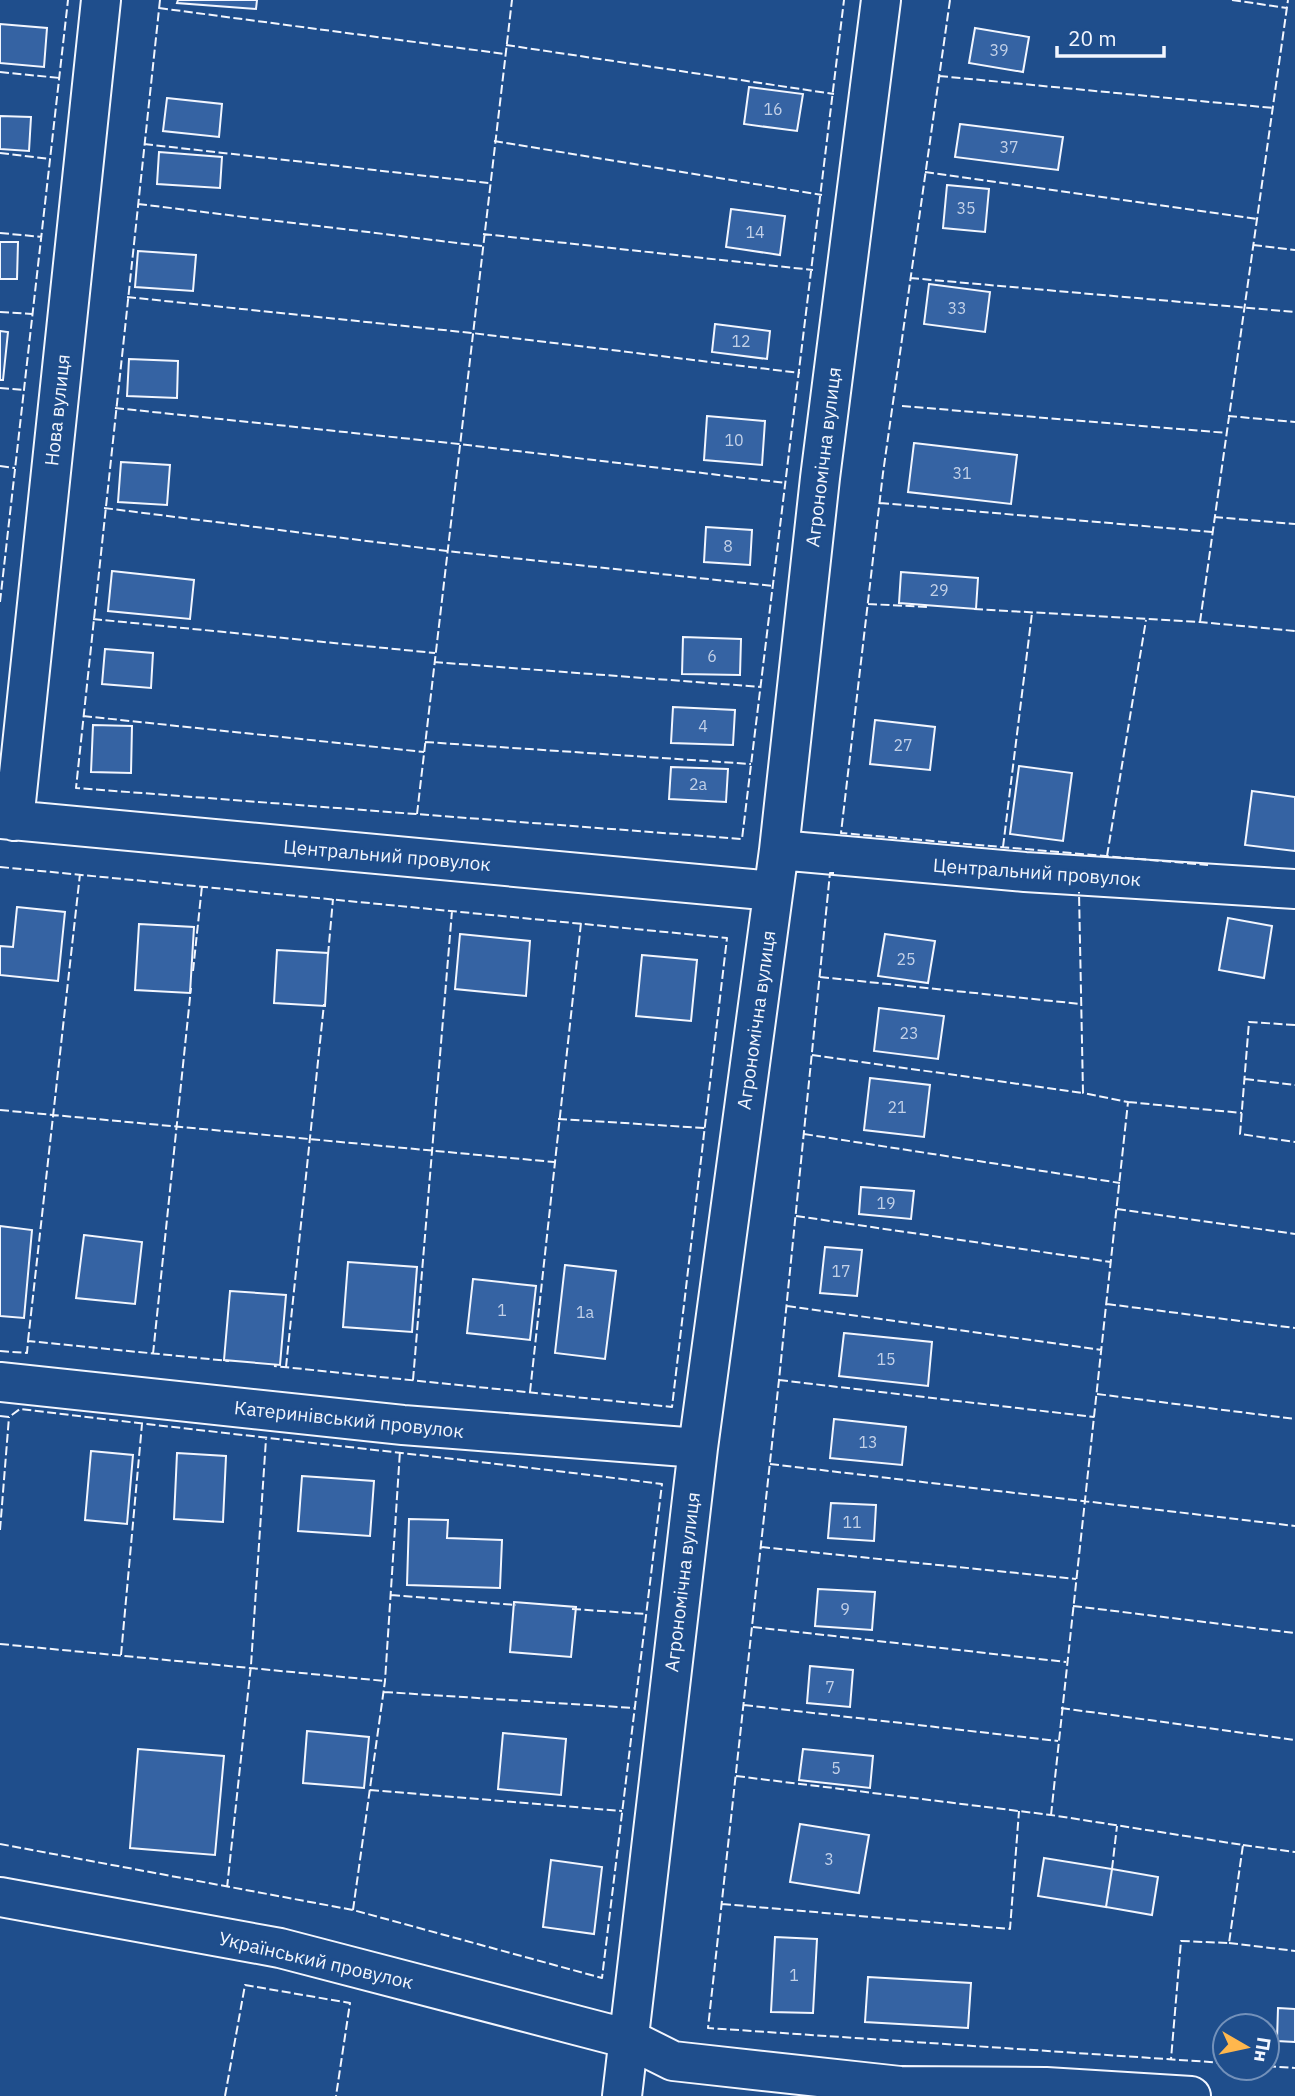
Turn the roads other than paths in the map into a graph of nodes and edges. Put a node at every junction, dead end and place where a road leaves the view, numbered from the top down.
1 (102, 0) edge
2 (881, 0) edge
3 (7, 820) edge
4 (779, 850) junction
5 (1295, 889) edge
6 (773, 891) junction
7 (0, 1382) edge
8 (698, 1448) junction
9 (0, 1897) edge
10 (629, 2039) junction
11 (622, 2096) edge
12 (1191, 2096) edge

1 - 3 street, Нова вулиця
2 - 4 street, Агрономічна вулиця
3 - 6 street, Центральний провулок
4 - 5 street, Центральний провулок
4 - 6 street, Агрономічна вулиця
6 - 8 street, Агрономічна вулиця
7 - 8 street, Катеринівський провулок
8 - 10 street, Агрономічна вулиця
9 - 10 street, Український провулок
10 - 11 street, Агрономічна вулиця
10 - 12 street, Український провулок

